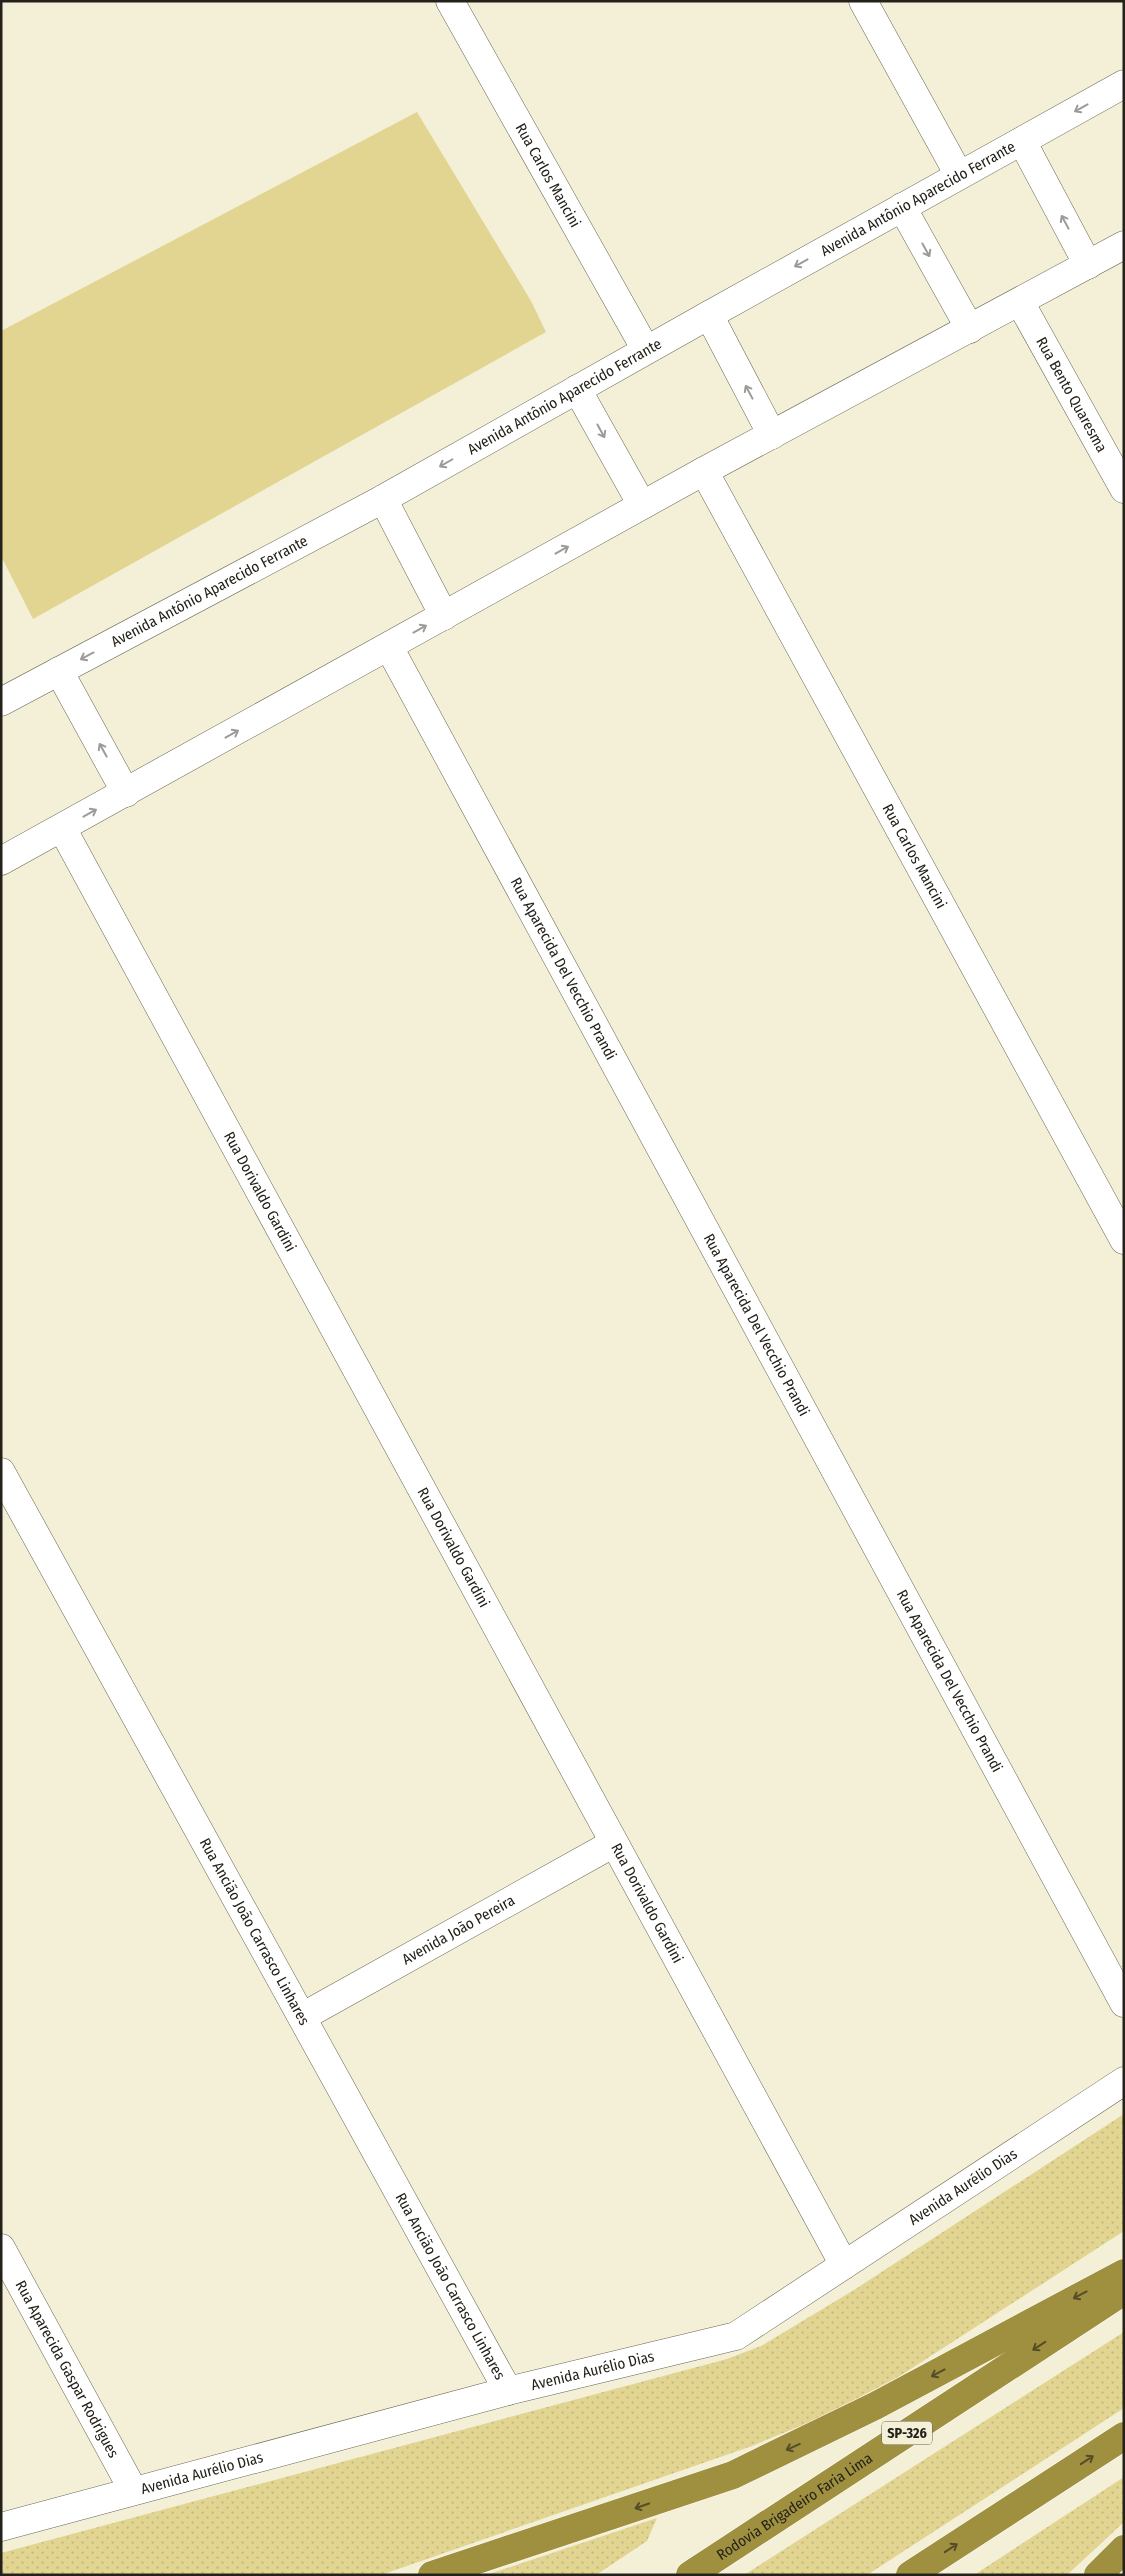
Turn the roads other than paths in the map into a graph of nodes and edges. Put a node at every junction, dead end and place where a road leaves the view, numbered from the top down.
1 (450, 1) edge
2 (863, 1) edge
3 (1124, 84) edge
4 (1022, 141) junction
5 (959, 175) junction
6 (902, 207) junction
7 (1124, 245) edge
8 (1088, 265) junction
9 (1020, 302) junction
10 (709, 315) junction
11 (970, 329) junction
12 (646, 350) junction
13 (578, 389) junction
14 (772, 435) junction
15 (704, 471) junction
16 (1124, 489) edge
17 (384, 499) junction
18 (642, 505) junction
19 (444, 616) junction
20 (390, 646) junction
21 (59, 672) junction
22 (1, 702) edge
23 (126, 793) junction
24 (62, 828) junction
25 (3, 857) edge
26 (1124, 1240) edge
27 (1, 1472) edge
28 (614, 1843) junction
29 (1124, 2004) edge
30 (302, 2017) junction
31 (1124, 2081) edge
32 (1, 2248) edge
33 (844, 2265) junction
34 (1124, 2273) edge
35 (1124, 2291) edge
36 (508, 2391) junction
37 (1124, 2436) edge
38 (133, 2490) junction
39 (1, 2527) edge
40 (1124, 2549) edge
41 (432, 2575) edge
42 (690, 2575) edge
43 (910, 2575) edge
44 (1098, 2575) edge

1 - 12 street, Rua Carlos Mancini
2 - 5 street
3 -> 4 street, Avenida Antônio Aparecido Ferrante
4 - 5 street, Avenida Antônio Aparecido Ferrante
8 -> 4 street
5 - 6 street, Avenida Antônio Aparecido Ferrante
6 -> 10 street, Avenida Antônio Aparecido Ferrante
6 -> 11 street
7 - 8 street
8 - 9 street
9 - 11 street
9 - 16 street, Rua Bento Quaresma
10 - 12 street, Avenida Antônio Aparecido Ferrante
14 -> 10 street
11 - 14 street
12 - 13 street, Avenida Antônio Aparecido Ferrante
13 -> 17 street, Avenida Antônio Aparecido Ferrante
13 -> 18 street
14 - 15 street
15 - 18 street
15 - 26 street, Rua Carlos Mancini
17 - 19 street
17 -> 21 street, Avenida Antônio Aparecido Ferrante
19 -> 18 street
20 -> 19 street
23 -> 20 street
20 - 29 street, Rua Aparecida Del Vecchio Prandi
21 - 22 street, Avenida Antônio Aparecido Ferrante
23 -> 21 street
24 -> 23 street
24 - 25 street
24 - 28 street, Rua Dorivaldo Gardini
27 - 30 street, Rua Ancião João Carrasco Linhares
28 - 30 street, Avenida João Pereira
28 - 33 street, Rua Dorivaldo Gardini
30 - 36 street, Rua Ancião João Carrasco Linhares
31 - 33 street, Avenida Aurélio Dias
32 - 38 street, Rua Aparecida Gaspar Rodrigues
33 - 36 street, Avenida Aurélio Dias
34 -> 41 highway
35 -> 42 highway, Rodovia Brigadeiro Faria Lima / SP-326
36 - 38 street, Avenida Aurélio Dias
43 -> 37 highway
38 - 39 street, Avenida Aurélio Dias
40 - 44 highway

